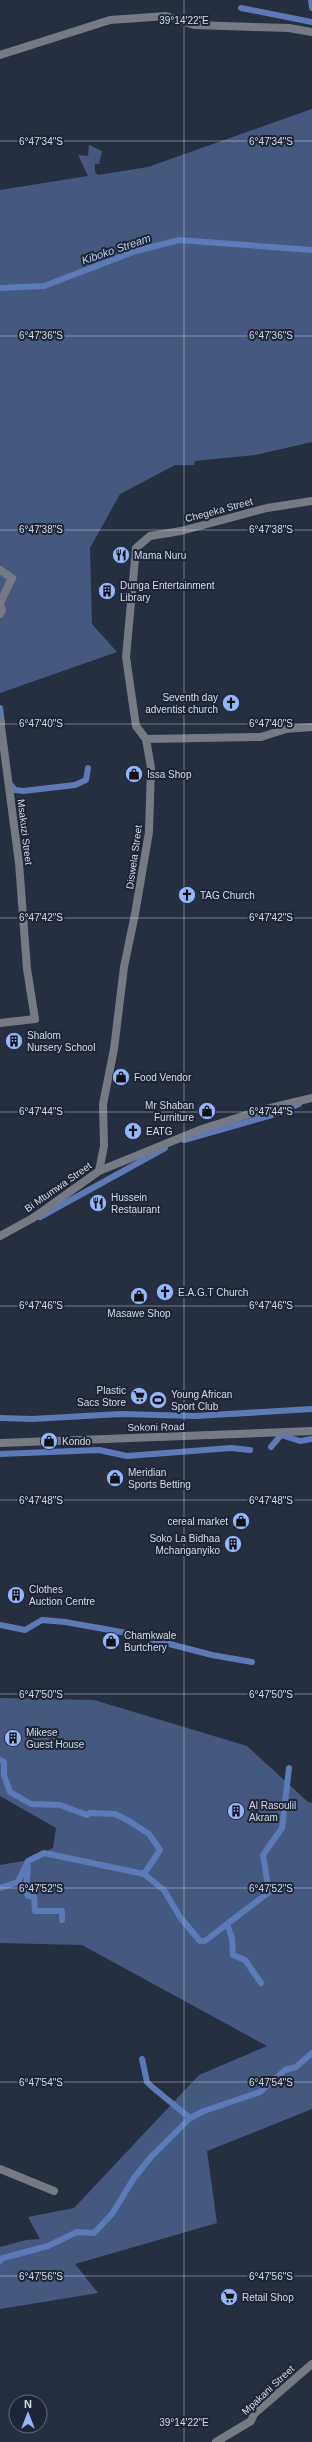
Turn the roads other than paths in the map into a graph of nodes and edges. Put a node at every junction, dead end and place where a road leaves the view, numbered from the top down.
1 (312, 32) edge
2 (0, 55) edge
3 (312, 501) edge
4 (136, 548) joint
5 (0, 570) edge
6 (0, 605) edge
7 (0, 614) edge
8 (0, 719) edge
9 (312, 727) edge
10 (146, 739) junction
11 (0, 1023) edge
12 (312, 1098) edge
13 (99, 1171) junction
14 (0, 1236) edge
15 (312, 1431) edge
16 (0, 1443) edge
17 (0, 2169) edge
18 (54, 2191) dead end
19 (312, 2364) edge
20 (216, 2442) edge

1 - 2 street
3 - 4 street, Chegeka Street
4 - 10 street, Diswela Street
5 - 6 street
6 - 7 street
8 - 11 street, Msakuzi Street
9 - 10 street
10 - 13 street, Diswela Street
12 - 13 street, Bi Mtumwa Street
13 - 14 street, Bi Mtumwa Street
15 - 16 street, Sokoni Road
17 - 18 street
19 - 20 street, Mpakani Street

